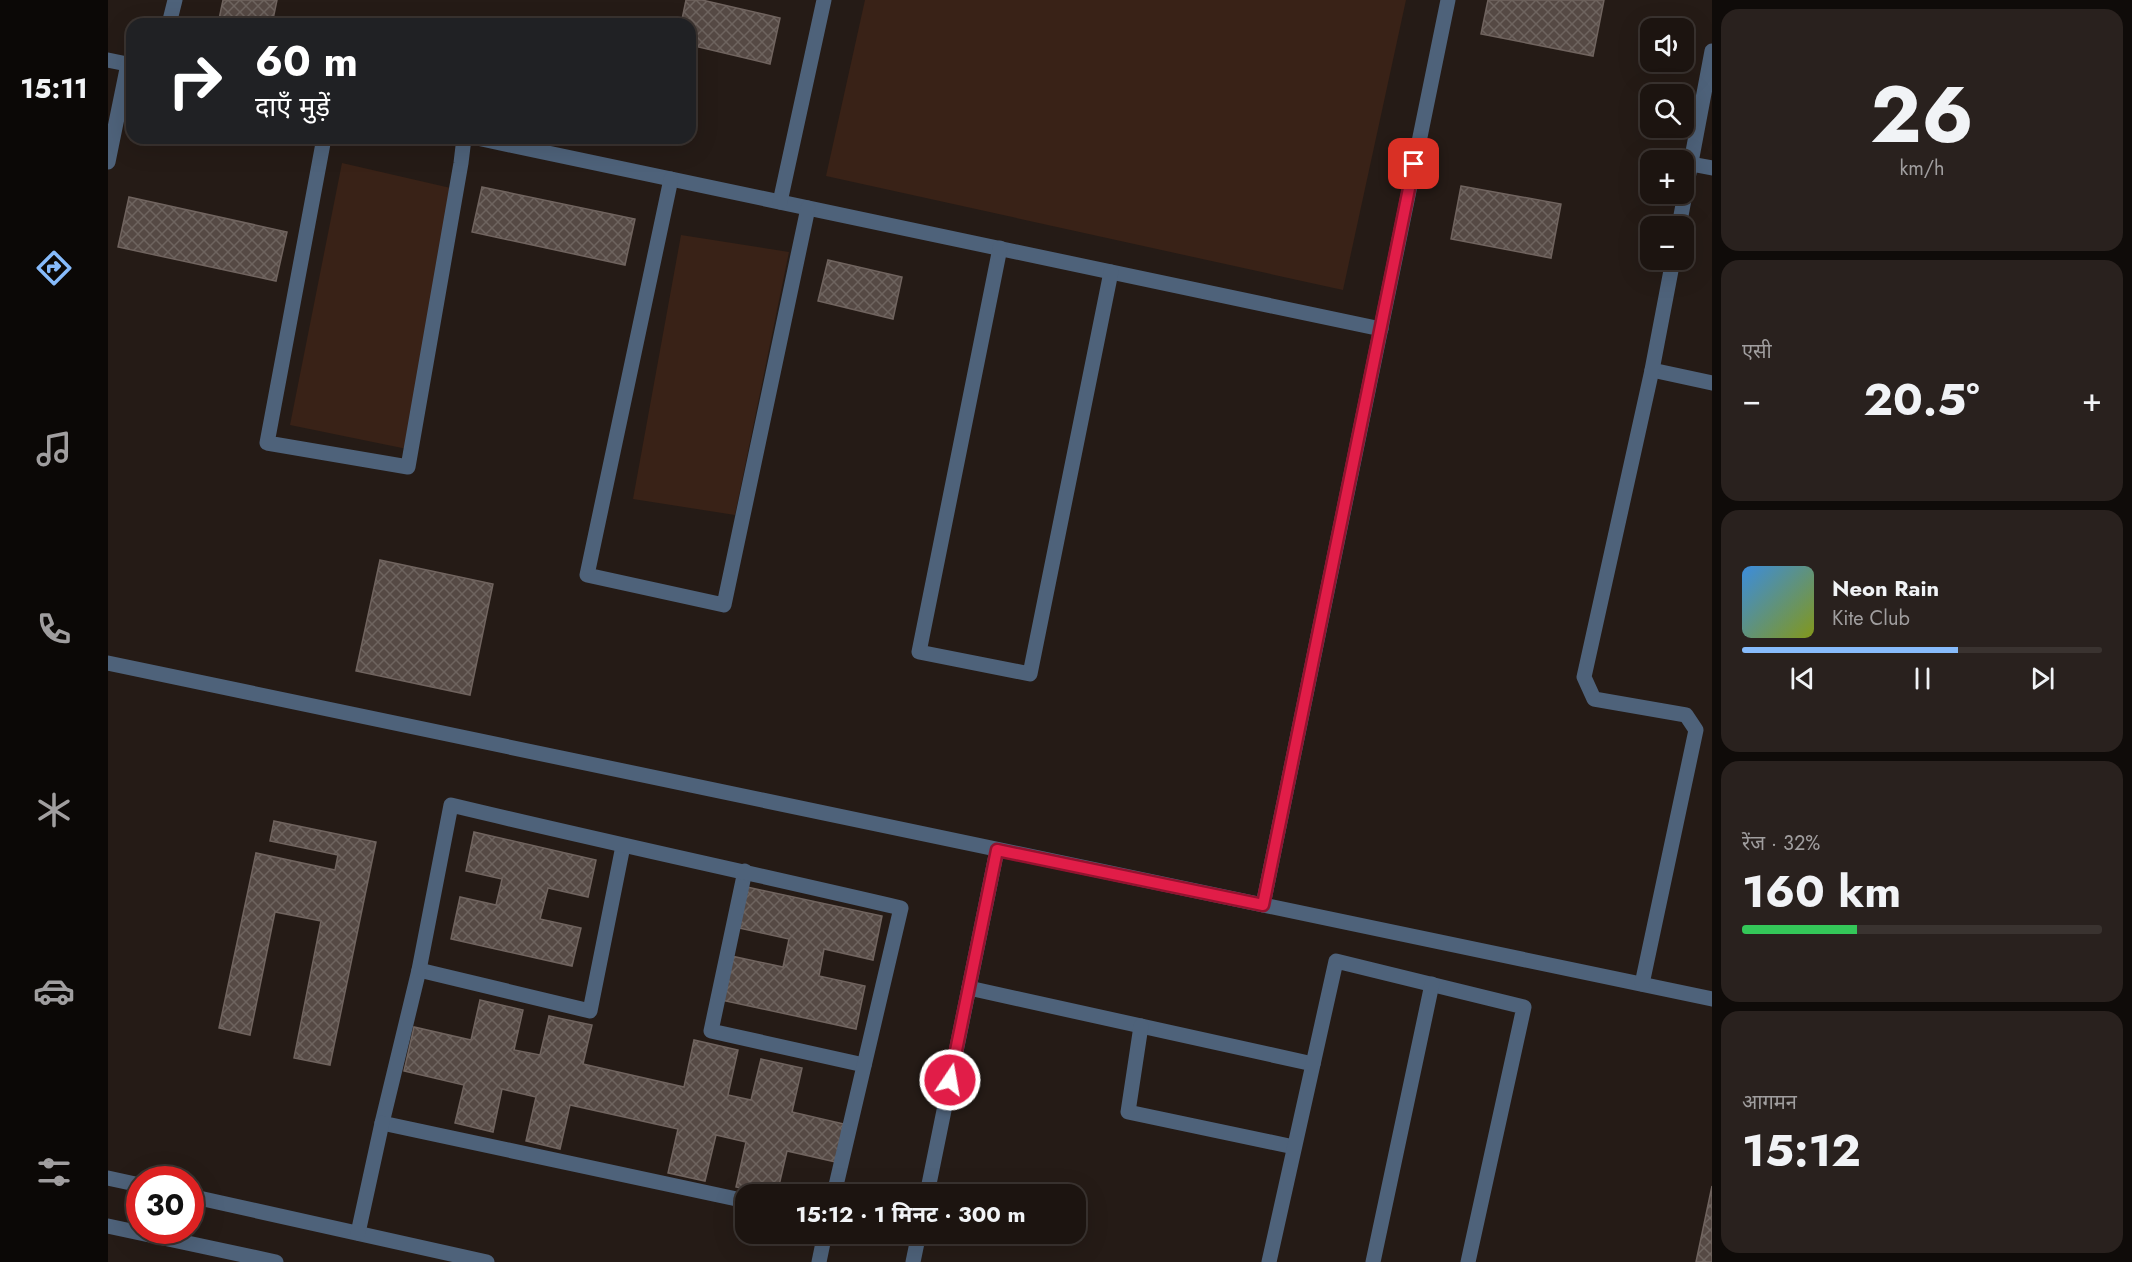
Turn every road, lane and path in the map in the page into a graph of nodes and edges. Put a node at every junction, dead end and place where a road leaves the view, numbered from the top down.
1 (175, 0) edge
2 (824, 0) edge
3 (1448, 0) edge
4 (171, 18) edge
5 (1712, 51) edge
6 (108, 60) edge
7 (126, 64) edge
8 (126, 83) edge
9 (323, 144) edge
10 (463, 144) edge
11 (505, 144) edge
12 (1694, 150) edge
13 (108, 162) edge
14 (1694, 165) edge
15 (1712, 168) edge
16 (671, 179) junction
17 (780, 202) junction
18 (808, 208) junction
19 (1000, 248) junction
20 (1671, 270) edge
21 (1111, 272) junction
22 (1381, 329) junction
23 (1652, 370) junction
24 (1712, 383) edge
25 (108, 663) edge
26 (623, 846) junction
27 (997, 850) junction
28 (745, 871) junction
29 (1263, 905) junction
30 (419, 970) junction
31 (1432, 984) junction
32 (1642, 984) junction
33 (969, 988) junction
34 (1712, 999) edge
35 (1141, 1026) junction
36 (1313, 1064) junction
37 (864, 1065) junction
38 (382, 1123) junction
39 (1294, 1147) junction
40 (108, 1178) edge
41 (126, 1182) edge
42 (836, 1184) edge
43 (929, 1184) edge
44 (204, 1199) edge
45 (735, 1199) edge
46 (108, 1226) edge
47 (358, 1233) junction
48 (823, 1244) edge
49 (917, 1244) edge
50 (276, 1262) edge
51 (488, 1262) edge
52 (819, 1262) edge
53 (913, 1262) edge
54 (1269, 1262) edge
55 (1372, 1262) edge
56 (1468, 1262) edge

1 - 4 street
2 - 17 street
3 - 22 street
5 - 12 street
6 - 7 street
8 - 13 street
9 - 10 street
11 - 16 street
14 - 15 street
16 - 17 street
16 - 18 street
17 - 18 street
18 - 19 street
19 - 21 street
19 - 21 street
20 - 23 street
21 - 22 street
22 - 29 street
23 - 24 street
23 - 32 street
25 - 27 street
26 - 28 street
26 - 30 street
26 - 30 street
27 - 29 street
27 - 33 street
28 - 37 street
28 - 37 street
29 - 32 street
30 - 38 street
31 - 36 street
31 - 55 street
31 - 56 street
32 - 34 street
33 - 35 street
33 - 43 street
35 - 36 street
35 - 39 street
36 - 39 street
37 - 42 street
38 - 45 street
38 - 47 street
39 - 54 street
40 - 41 street
44 - 47 street
46 - 50 street
47 - 51 street
48 - 52 street
49 - 53 street

